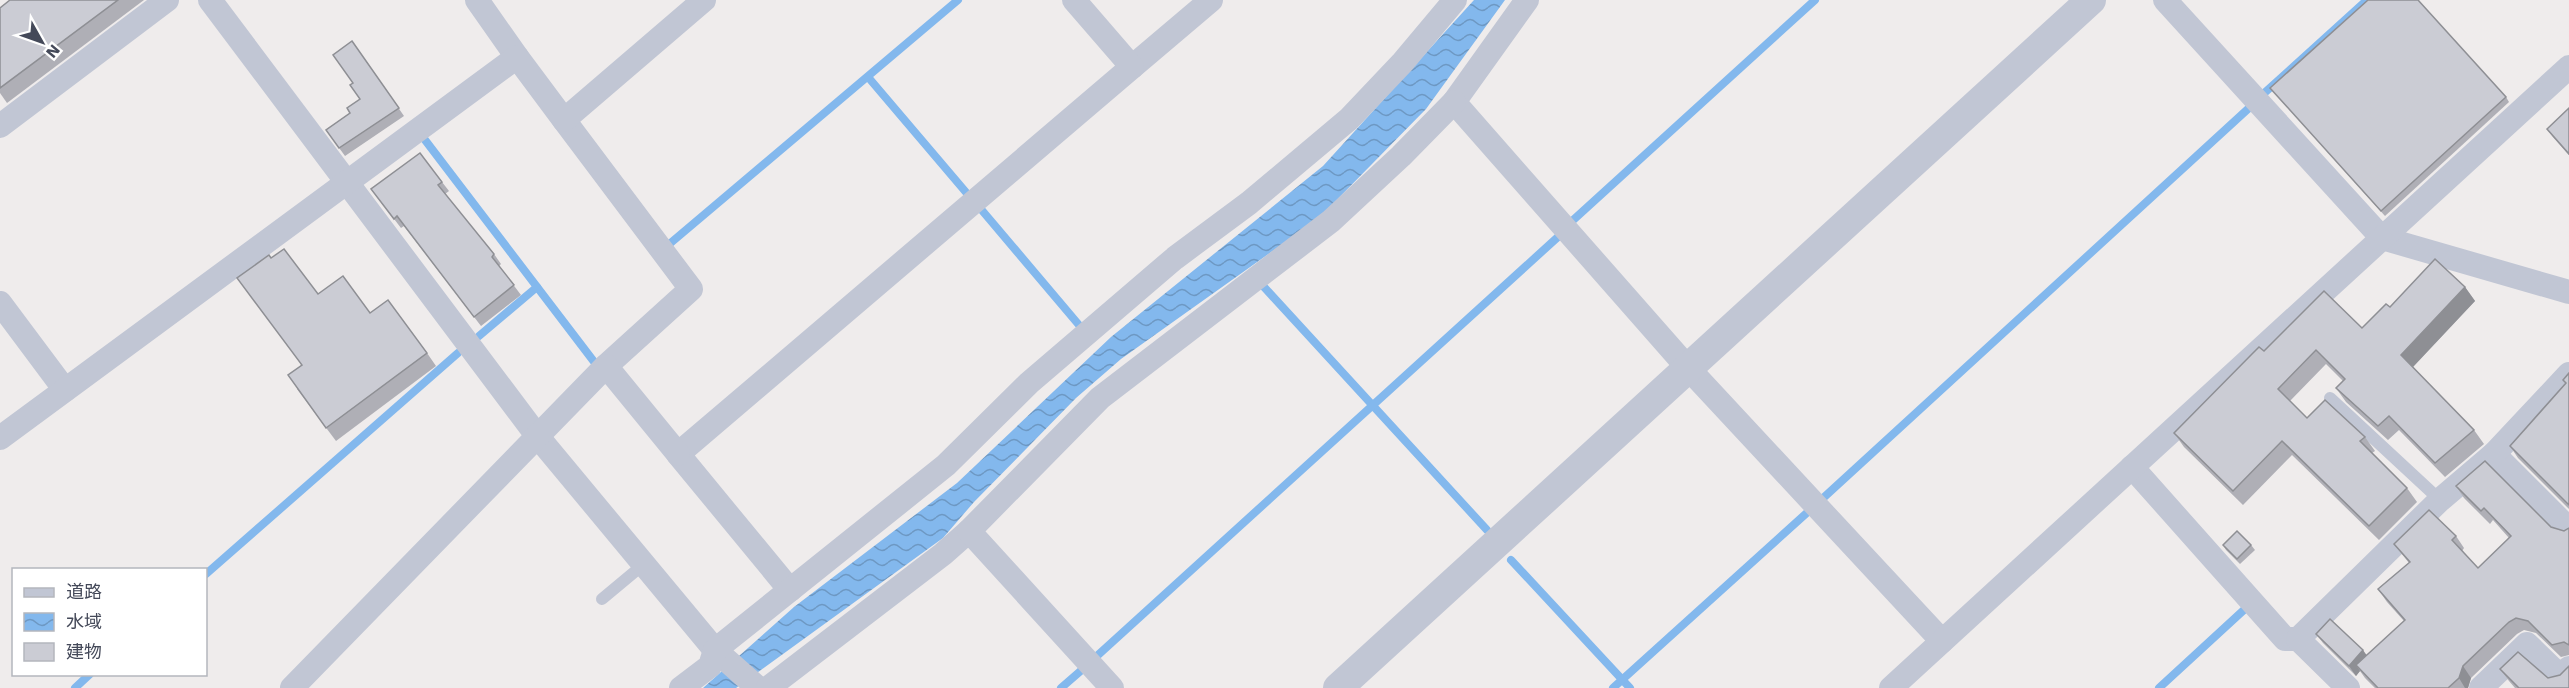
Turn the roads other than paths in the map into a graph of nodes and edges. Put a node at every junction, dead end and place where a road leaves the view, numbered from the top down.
1 (167, 0) edge
2 (210, 0) edge
3 (477, 0) edge
4 (704, 0) edge
5 (1074, 0) edge
6 (1210, 0) edge
7 (1455, 0) edge
8 (1527, 0) edge
9 (2091, 0) edge
10 (2165, 0) edge
11 (517, 57) junction
12 (1132, 67) junction
13 (2569, 67) edge
14 (1454, 102) junction
15 (564, 120) junction
16 (0, 126) edge
17 (349, 182) junction
18 (2382, 238) junction
19 (2569, 292) edge
20 (0, 303) edge
21 (606, 366) junction
22 (1689, 368) junction
23 (2569, 374) edge
24 (65, 390) junction
25 (2330, 398) dead end
26 (537, 437) junction
27 (0, 438) edge
28 (678, 454) junction
29 (2494, 454) junction
30 (2132, 467) junction
31 (2440, 500) junction
32 (2569, 529) edge
33 (969, 531) junction
34 (644, 564) junction
35 (790, 590) junction
36 (602, 599) dead end
37 (2298, 639) junction
38 (1942, 640) junction
39 (721, 656) junction
40 (2569, 668) edge
41 (761, 687) edge
42 (292, 688) edge
43 (681, 688) edge
44 (1112, 688) edge
45 (1338, 688) edge
46 (1891, 688) edge
47 (2348, 688) edge
48 (2481, 688) edge

1 - 16 street
2 - 17 street
3 - 11 street
4 - 15 street
5 - 12 street
6 - 12 street
7 - 35 street
8 - 14 street
9 - 22 street
10 - 18 street
11 - 15 street
11 - 17 street
12 - 28 street
13 - 18 street
14 - 22 street
14 - 33 street
15 - 21 street
17 - 24 street
17 - 26 street
18 - 19 street
18 - 30 street
20 - 24 street
21 - 26 street
21 - 28 street
22 - 38 street
22 - 45 street
23 - 29 street
24 - 27 street
25 - 31 lane
26 - 34 street
26 - 42 street
28 - 35 street
29 - 31 street
29 - 32 street
30 - 37 street
30 - 38 street
31 - 37 street
33 - 41 street
33 - 44 street
34 - 36 lane
34 - 39 street
35 - 39 street
37 - 47 street
38 - 46 street
39 - 41 street
39 - 43 street
40 - 48 street

